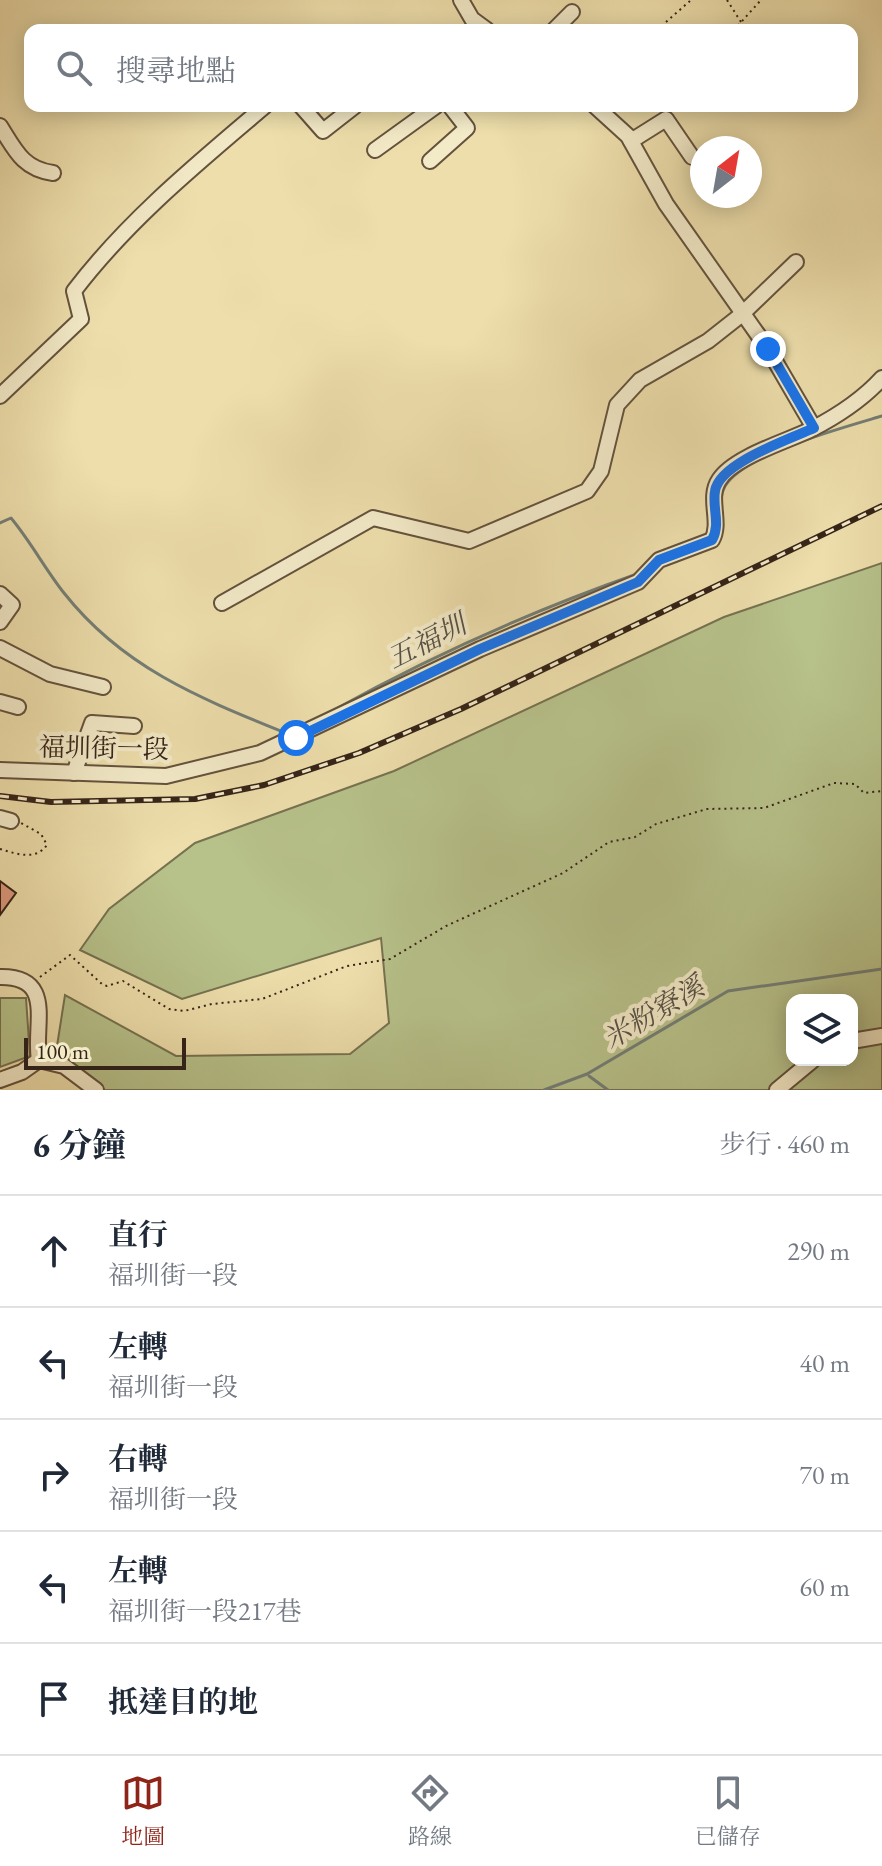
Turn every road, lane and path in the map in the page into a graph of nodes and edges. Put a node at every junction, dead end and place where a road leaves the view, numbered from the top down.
1 (461, 0) edge
2 (691, 0) edge
3 (727, 0) edge
4 (761, 0) edge
5 (572, 12) dead end
6 (742, 23) joint
7 (478, 24) edge
8 (560, 24) edge
9 (664, 24) edge
10 (258, 112) edge
11 (306, 112) edge
12 (347, 112) edge
13 (428, 112) edge
14 (455, 112) edge
15 (601, 112) edge
16 (0, 126) edge
17 (630, 139) junction
18 (375, 150) dead end
19 (690, 154) edge
20 (430, 161) dead end
21 (53, 173) dead end
22 (796, 262) dead end
23 (741, 315) junction
24 (882, 378) edge
25 (0, 396) edge
26 (814, 428) junction
27 (0, 594) edge
28 (222, 603) dead end
29 (0, 622) edge
30 (0, 648) edge
31 (103, 687) dead end
32 (0, 702) edge
33 (18, 707) dead end
34 (134, 726) dead end
35 (0, 770) edge
36 (74, 773) junction
37 (882, 791) edge
38 (6, 819) edge
39 (0, 849) edge
40 (0, 977) edge
41 (30, 984) junction
42 (882, 1036) edge
43 (858, 1040) edge
44 (39, 1060) junction
45 (806, 1066) edge
46 (0, 1080) edge
47 (96, 1090) edge
48 (777, 1090) edge

1 - 7 street
2 - 9 path
3 - 6 path
4 - 6 path
5 - 8 street
10 - 25 street
11 - 12 street
13 - 18 street
14 - 20 street
15 - 17 street
16 - 21 street
17 - 19 street
17 - 23 street
22 - 23 street
23 - 26 street
23 - 28 street
24 - 26 street, 福圳街一段
26 - 36 street, 福圳街一段
27 - 29 street
30 - 31 street
32 - 33 street
34 - 36 street
35 - 36 street, 福圳街一段
37 - 41 path
38 - 39 path
40 - 41 street
41 - 44 street
42 - 43 street
44 - 46 street
44 - 47 street
45 - 48 street

